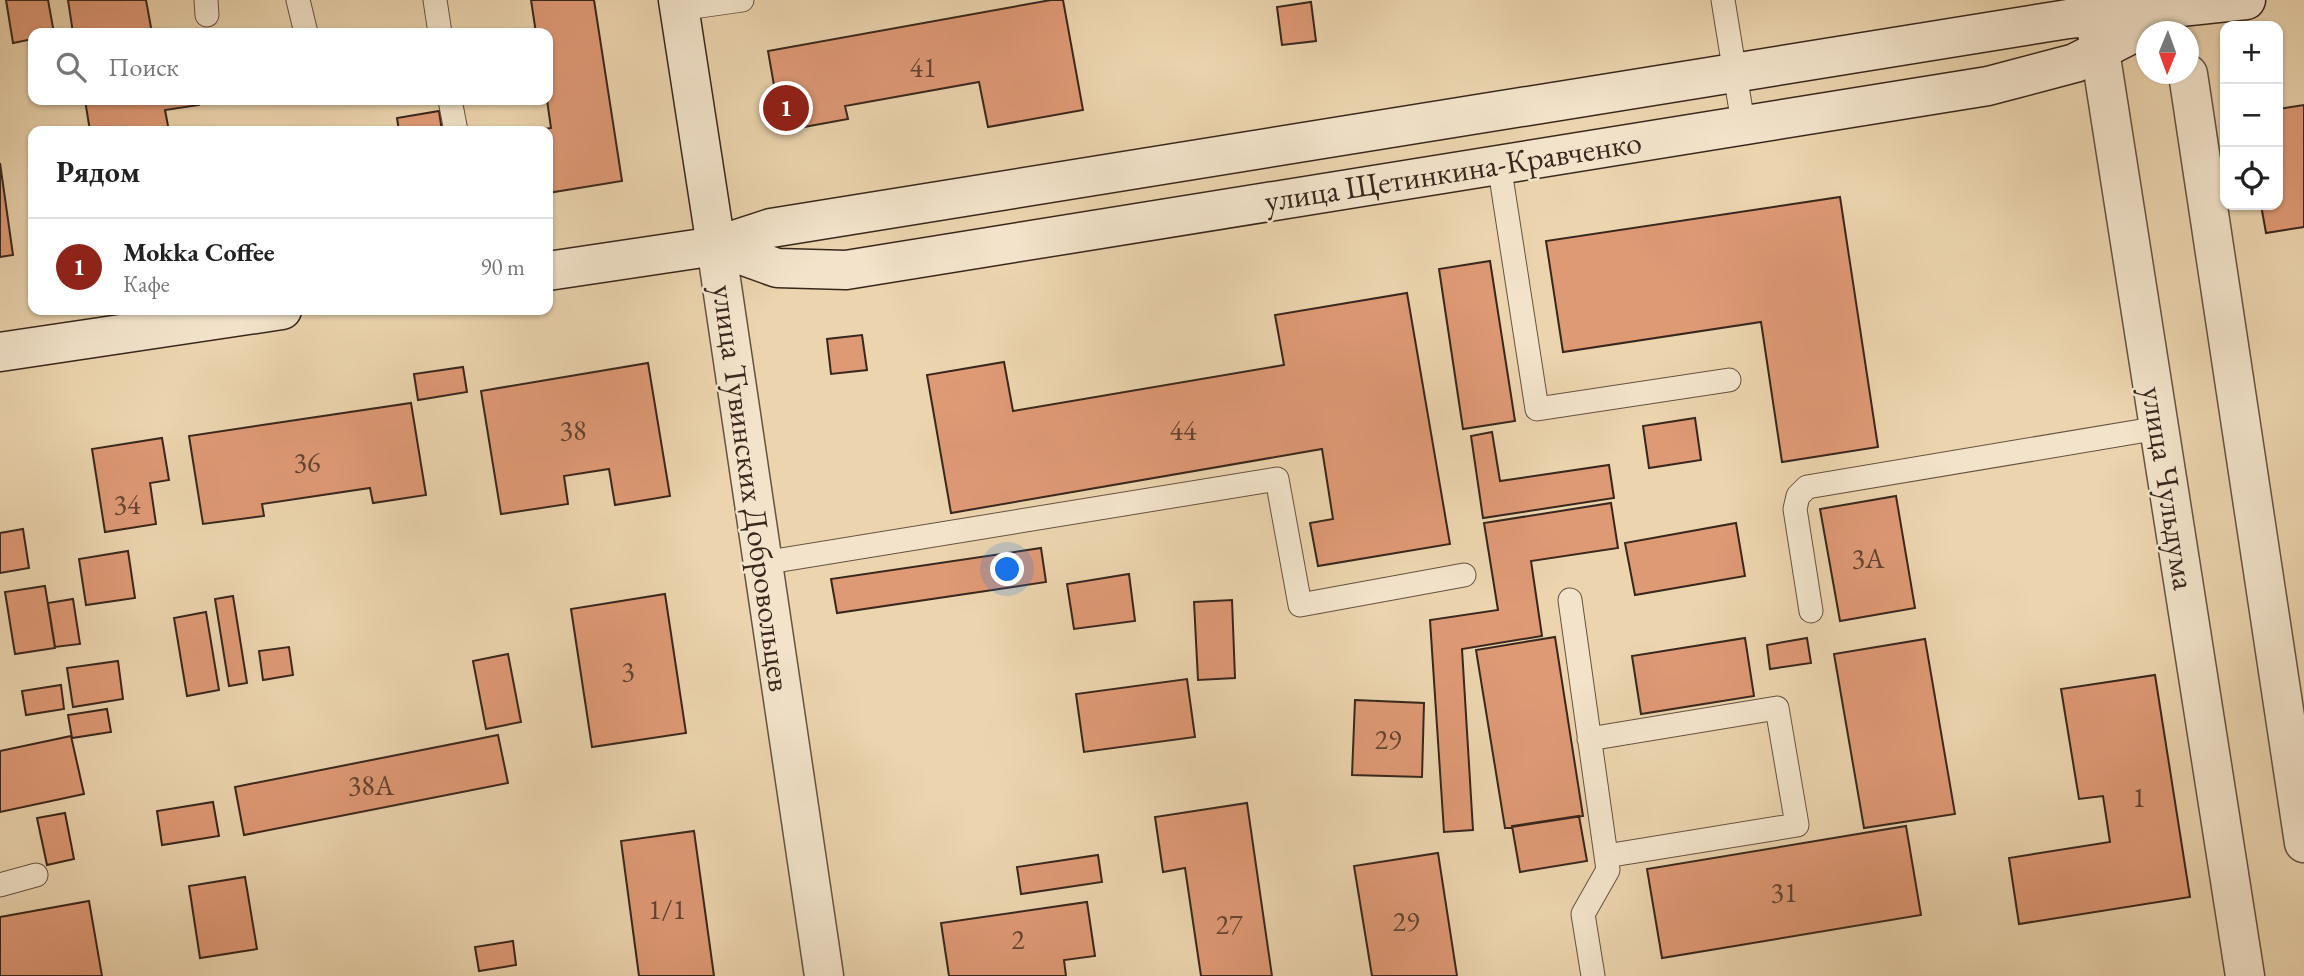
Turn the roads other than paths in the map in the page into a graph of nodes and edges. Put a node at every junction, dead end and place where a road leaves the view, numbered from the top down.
1 (298, 0) edge
2 (435, 0) edge
3 (742, 0) edge
4 (1723, 0) edge
5 (2246, 0) edge
6 (678, 4) edge
7 (2179, 14) edge
8 (2096, 23) edge
9 (305, 28) edge
10 (439, 28) edge
11 (1735, 73) junction
12 (2190, 84) edge
13 (451, 105) edge
14 (1743, 123) junction
15 (455, 126) edge
16 (1499, 164) junction
17 (716, 246) junction
18 (553, 270) edge
19 (248, 315) edge
20 (0, 352) edge
21 (1729, 380) dead end
22 (2159, 428) junction
23 (763, 563) junction
24 (1464, 575) dead end
25 (1570, 600) dead end
26 (1811, 611) dead end
27 (2292, 685) edge
28 (1589, 739) junction
29 (2304, 843) edge
30 (1606, 856) junction
31 (36, 875) dead end
32 (0, 885) edge
33 (824, 976) edge
34 (1593, 976) edge
35 (2245, 976) edge

1 - 9 lane
2 - 10 lane
3 - 6 lane
4 - 11 lane
5 - 7 street, улица Щетинкина-Кравченко
6 - 17 street, улица Тувинских Добровольцев
7 - 8 street, улица Щетинкина-Кравченко
8 - 11 street, улица Щетинкина-Кравченко
8 - 14 street, улица Щетинкина-Кравченко
8 - 22 street, улица Чульдума
11 - 14 lane
11 - 17 street, улица Щетинкина-Кравченко
12 - 27 street
13 - 15 lane
14 - 16 street, улица Щетинкина-Кравченко
16 - 17 street, улица Щетинкина-Кравченко
16 - 21 lane
17 - 18 street, улица Щетинкина-Кравченко
17 - 23 street, улица Тувинских Добровольцев
19 - 20 street
22 - 26 lane
22 - 35 street, улица Чульдума
23 - 24 lane
23 - 33 street, улица Тувинских Добровольцев
25 - 28 lane
27 - 29 street
28 - 30 lane
28 - 30 lane
30 - 34 lane
31 - 32 lane

